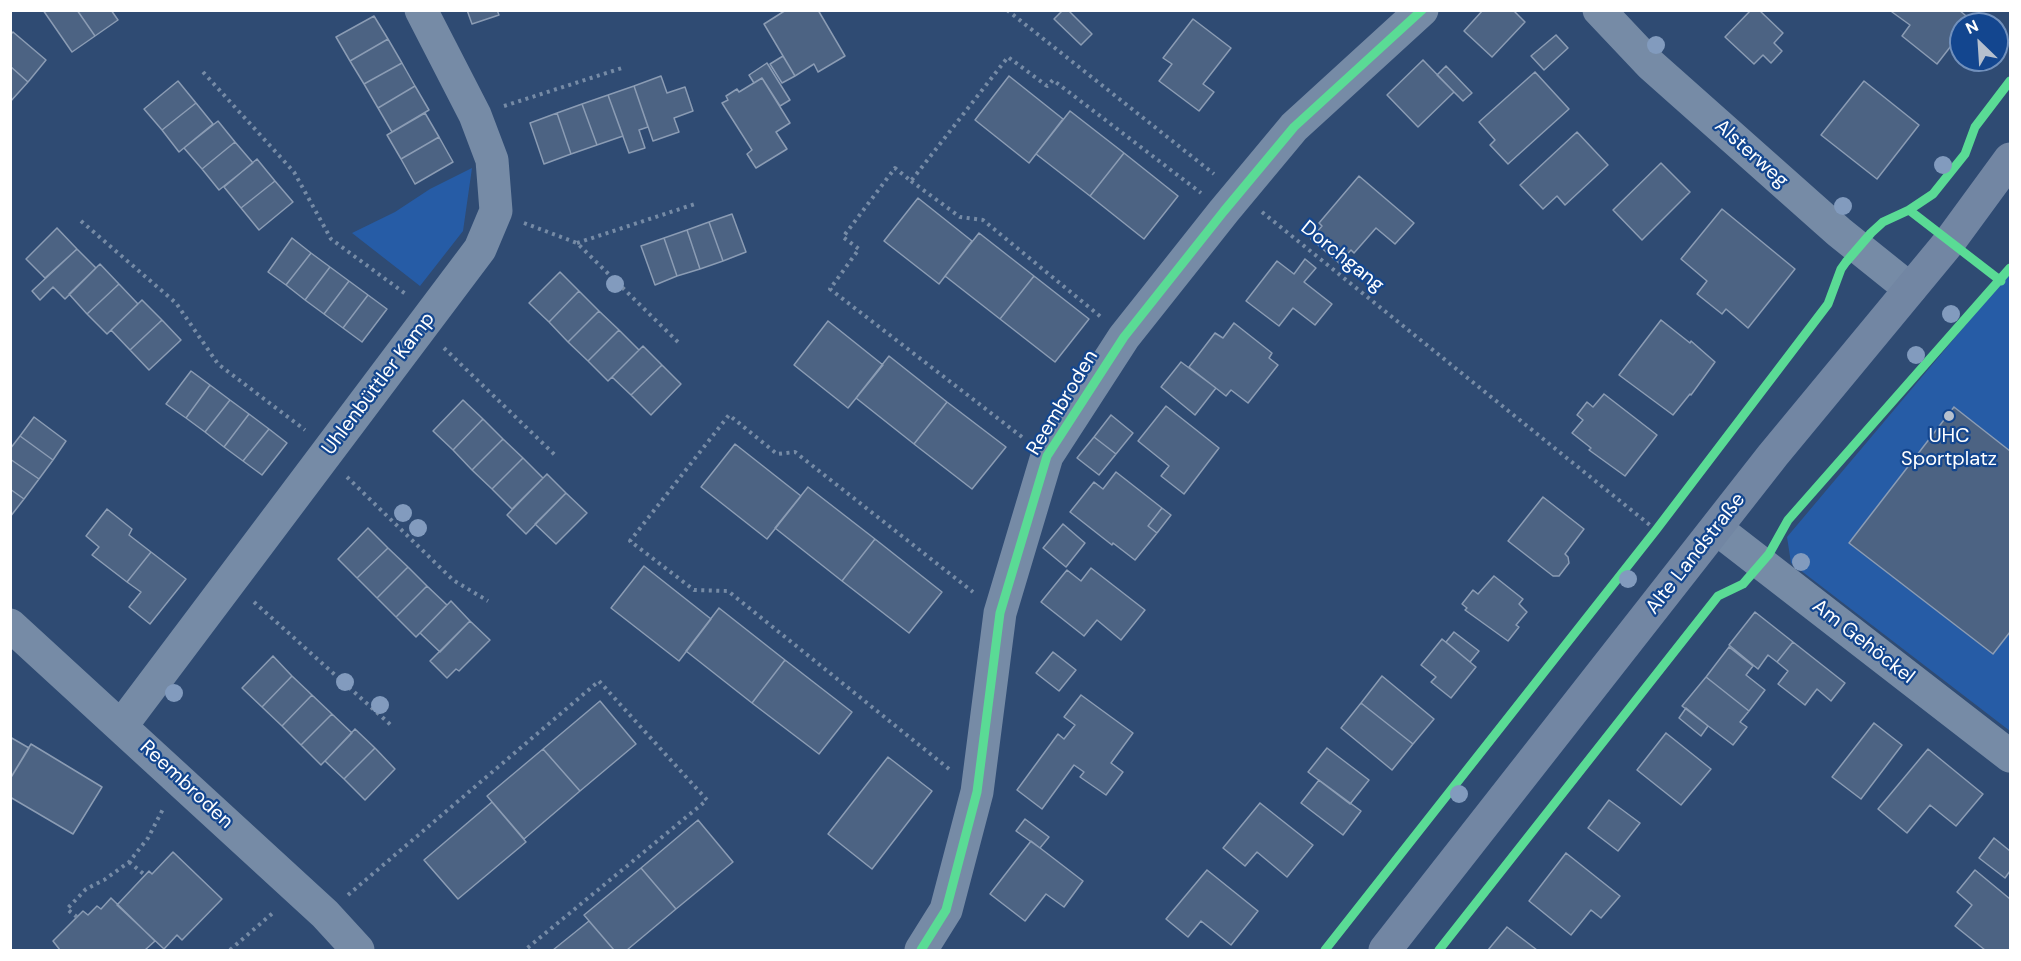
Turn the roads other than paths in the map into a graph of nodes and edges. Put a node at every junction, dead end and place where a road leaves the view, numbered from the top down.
1 (421, 10) edge
2 (1422, 10) edge
3 (1599, 10) edge
4 (2010, 159) edge
5 (1910, 290) junction
6 (1717, 529) junction
7 (10, 625) edge
8 (122, 726) junction
9 (2010, 756) edge
10 (358, 951) edge
11 (921, 951) edge
12 (1385, 951) edge

1 - 8 street, Uhlenbüttler Kamp
2 - 11 street, Reembroden
3 - 5 street, Alsterweg
4 - 5 main road, Alte Landstraße
5 - 6 main road, Alte Landstraße
6 - 9 street, Am Gehöckel
6 - 12 main road, Alte Landstraße
7 - 8 street, Reembroden
8 - 10 street, Reembroden

